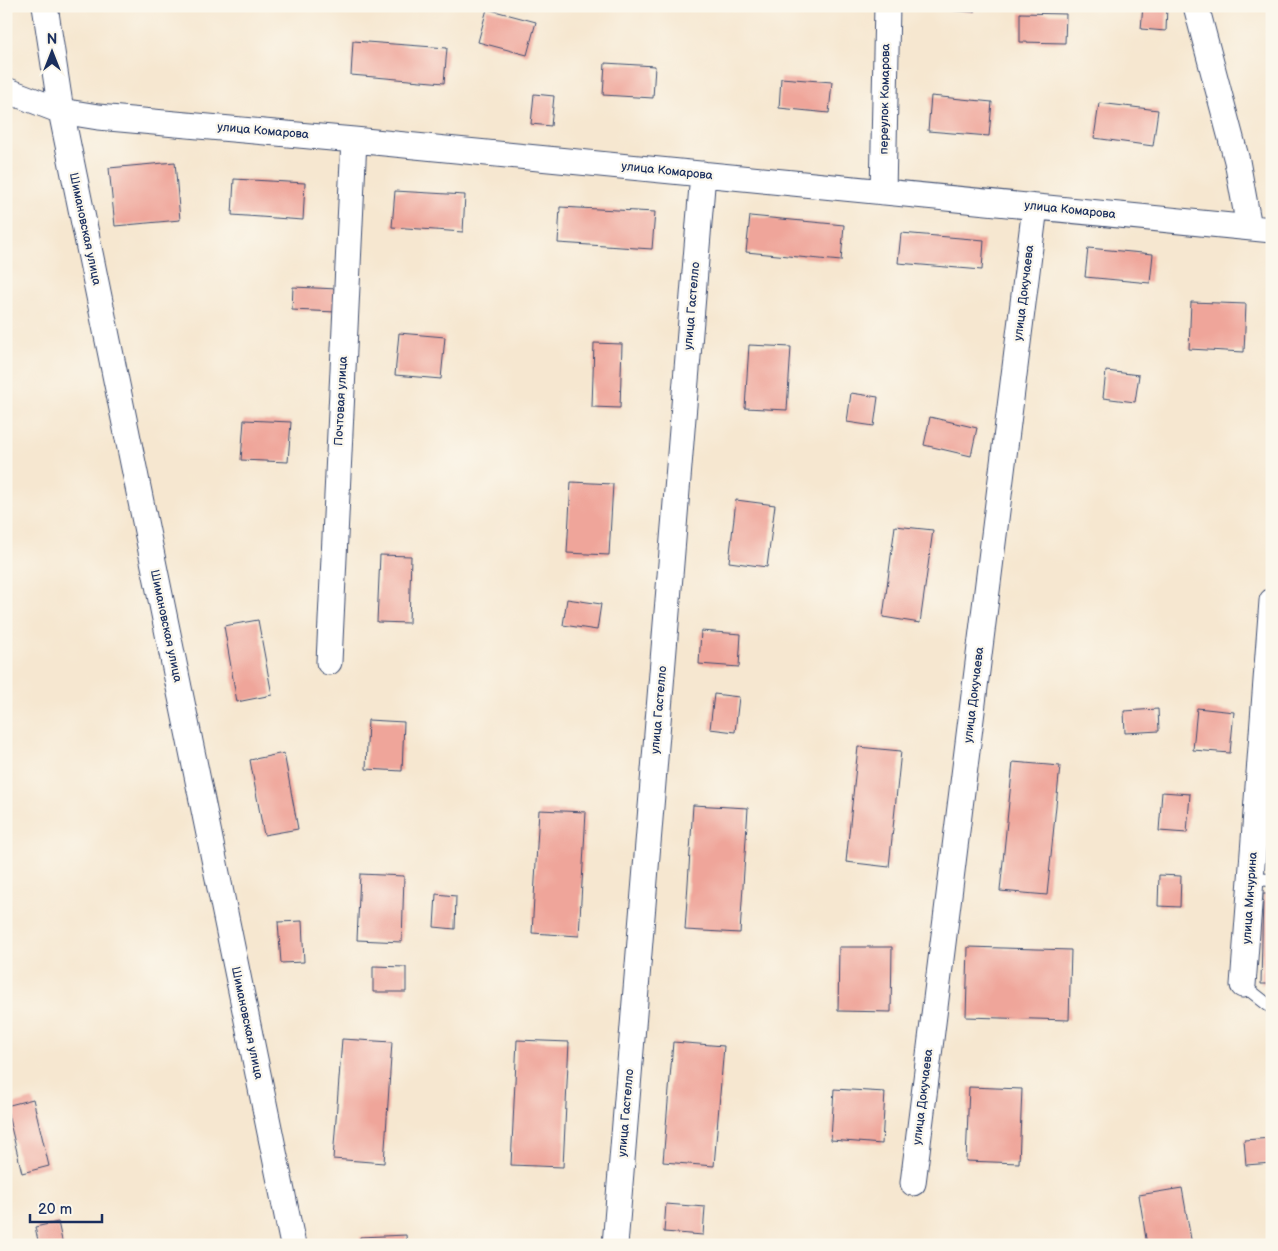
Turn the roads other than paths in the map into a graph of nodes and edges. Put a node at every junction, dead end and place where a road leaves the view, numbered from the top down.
1 (45, 6) edge
2 (887, 6) edge
3 (1196, 6) edge
4 (6, 90) edge
5 (61, 112) junction
6 (354, 140) junction
7 (703, 174) junction
8 (883, 192) junction
9 (1035, 206) junction
10 (1260, 228) edge
11 (1272, 601) edge
12 (329, 662) dead end
13 (1261, 879) edge
14 (1243, 985) joint
15 (1272, 1008) edge
16 (913, 1183) dead end
17 (293, 1245) edge
18 (615, 1245) edge

1 - 5 street, Шимановская улица
2 - 8 street, переулок Комарова
3 - 10 street
4 - 5 street, улица Комарова
5 - 6 street, улица Комарова
5 - 17 street, Шимановская улица
6 - 7 street, улица Комарова
6 - 12 street, Почтовая улица
7 - 8 street, улица Комарова
7 - 18 street, улица Гастелло
8 - 9 street, улица Комарова
9 - 10 street, улица Комарова
9 - 16 street, улица Докучаева
11 - 13 street, улица Мичурина
13 - 14 street, улица Мичурина
14 - 15 lane

